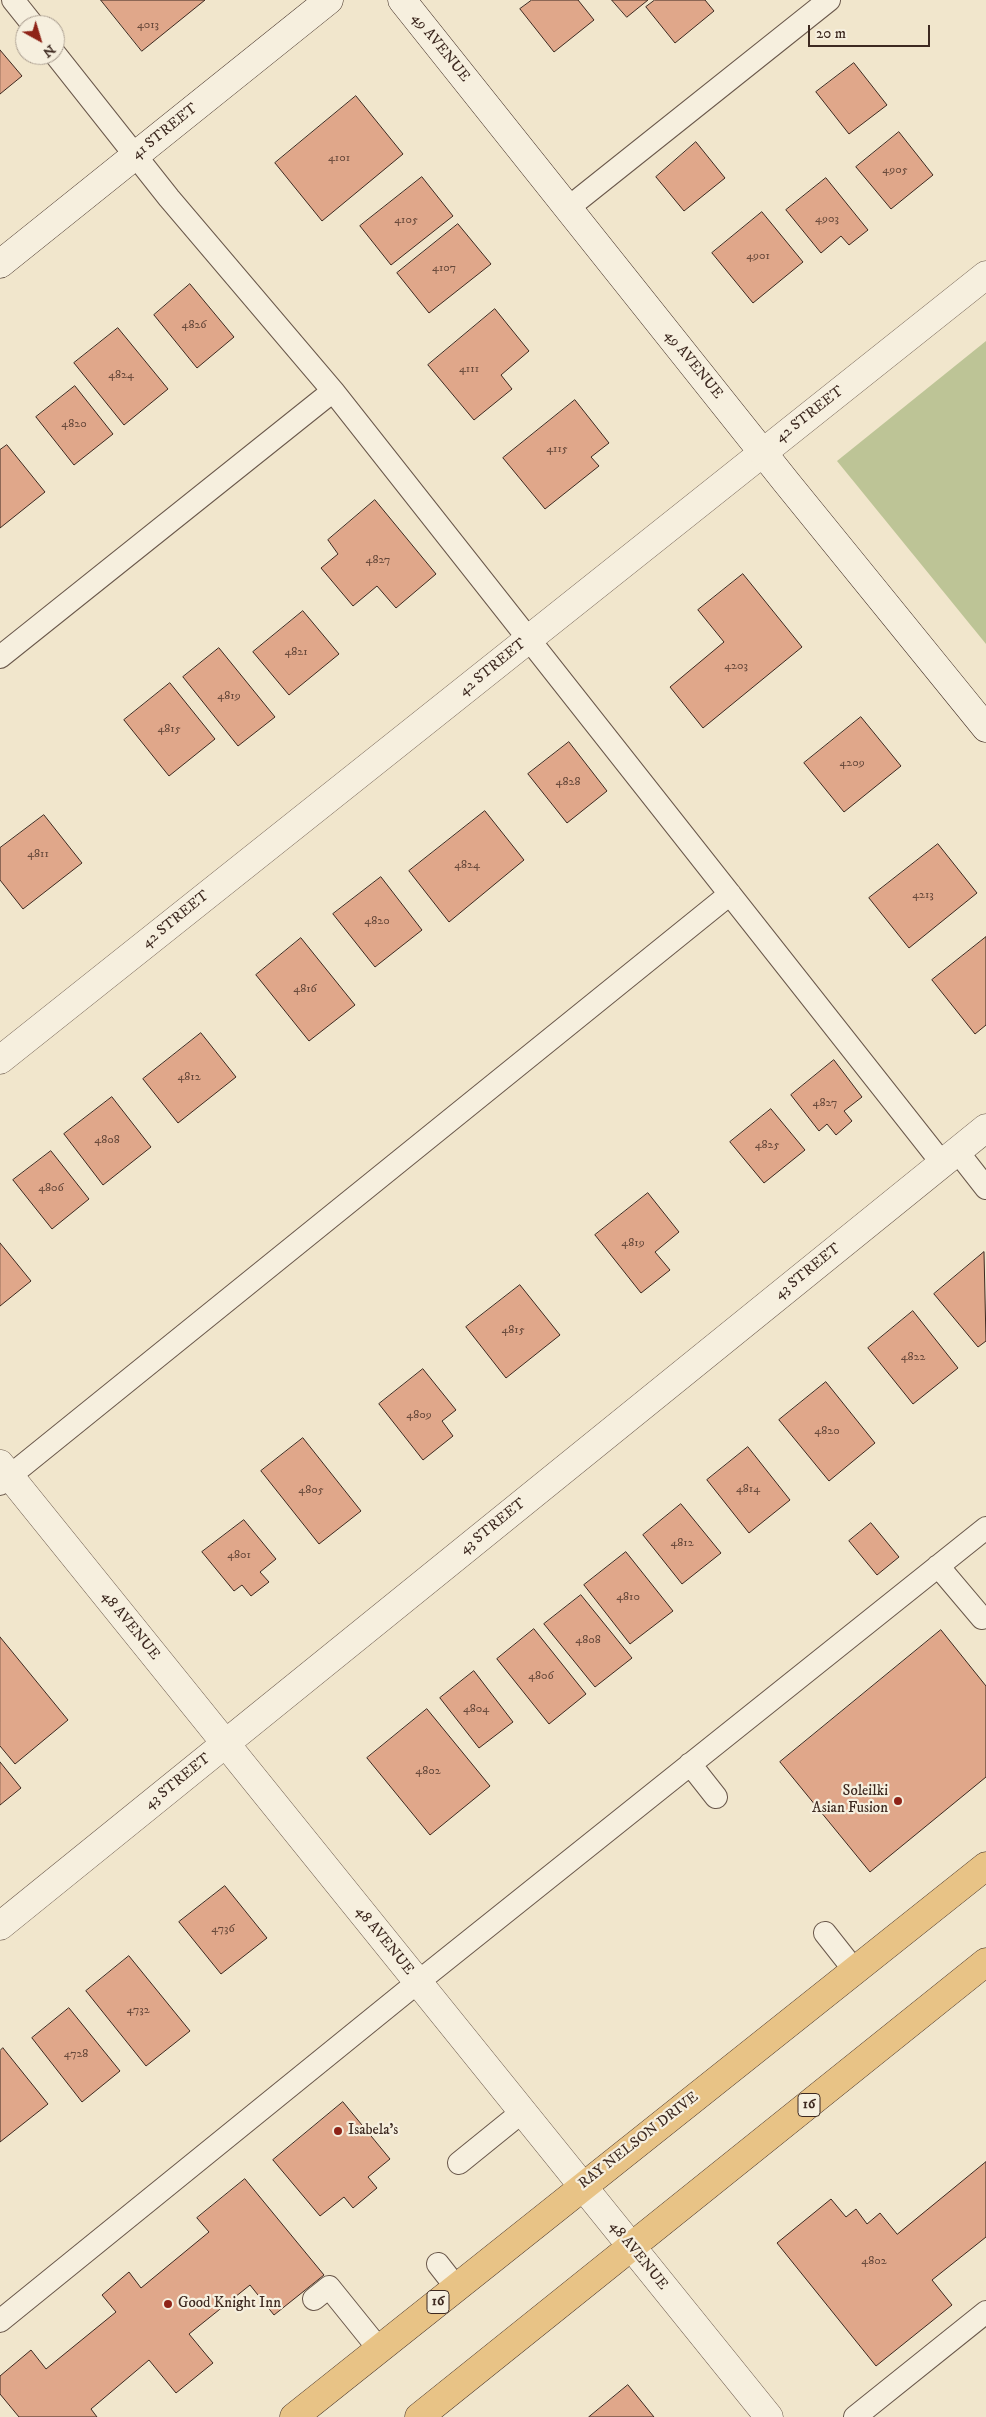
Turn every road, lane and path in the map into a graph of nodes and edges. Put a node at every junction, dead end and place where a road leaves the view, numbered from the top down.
1 (13, 0) edge
2 (329, 0) edge
3 (402, 0) edge
4 (829, 0) edge
5 (25, 15) edge
6 (64, 65) edge
7 (135, 156) junction
8 (568, 208) junction
9 (0, 264) edge
10 (986, 275) edge
11 (333, 391) junction
12 (763, 452) junction
13 (529, 639) junction
14 (0, 657) edge
15 (986, 728) edge
16 (730, 894) junction
17 (0, 1060) edge
18 (986, 1128) edge
19 (949, 1157) junction
20 (986, 1188) edge
21 (3, 1475) edge
22 (986, 1528) edge
23 (938, 1566) junction
24 (982, 1618) dead end
25 (225, 1744) junction
26 (690, 1764) junction
27 (716, 1797) dead end
28 (986, 1866) edge
29 (0, 1926) edge
30 (825, 1932) dead end
31 (986, 1962) edge
32 (855, 1971) junction
33 (418, 1982) junction
34 (522, 2112) junction
35 (459, 2164) dead end
36 (582, 2186) junction
37 (631, 2248) junction
38 (438, 2264) dead end
39 (456, 2287) junction
40 (314, 2299) dead end
41 (986, 2312) edge
42 (0, 2321) edge
43 (379, 2349) junction
44 (294, 2417) edge
45 (419, 2417) edge
46 (769, 2417) edge
47 (855, 2417) edge

1 - 5 lane
2 - 7 street, 41 STREET
3 - 8 street, 49 AVENUE
4 - 8 lane
6 - 7 lane
7 - 9 street, 41 STREET
7 - 11 lane
8 - 12 street, 49 AVENUE
10 - 12 street, 42 STREET
11 - 13 lane
11 - 14 lane
12 - 13 street, 42 STREET
12 - 15 street, 49 AVENUE
13 - 16 lane
13 - 17 street, 42 STREET
16 - 19 lane
16 - 21 lane
18 - 19 street, 43 STREET
19 - 20 lane
19 - 25 street, 43 STREET
21 - 25 street, 48 AVENUE
22 - 23 lane
23 - 24 lane
23 - 26 lane
25 - 29 street, 43 STREET
25 - 33 street, 48 AVENUE
26 - 27 lane
26 - 33 lane
28 - 32 highway, RAY NELSON DRIVE / 16
30 - 32 lane
31 - 37 highway, 16
32 - 36 highway, RAY NELSON DRIVE / 16
33 - 34 street, 48 AVENUE
33 - 42 lane
34 - 35 lane
34 - 36 street, 48 AVENUE
36 - 37 street, 48 AVENUE
36 - 39 highway, RAY NELSON DRIVE / 16
37 - 45 highway, 16
37 - 46 street, 48 AVENUE
38 - 39 lane
39 - 43 highway, RAY NELSON DRIVE / 16
40 - 43 lane
41 - 47 lane
43 - 44 highway, RAY NELSON DRIVE / 16

